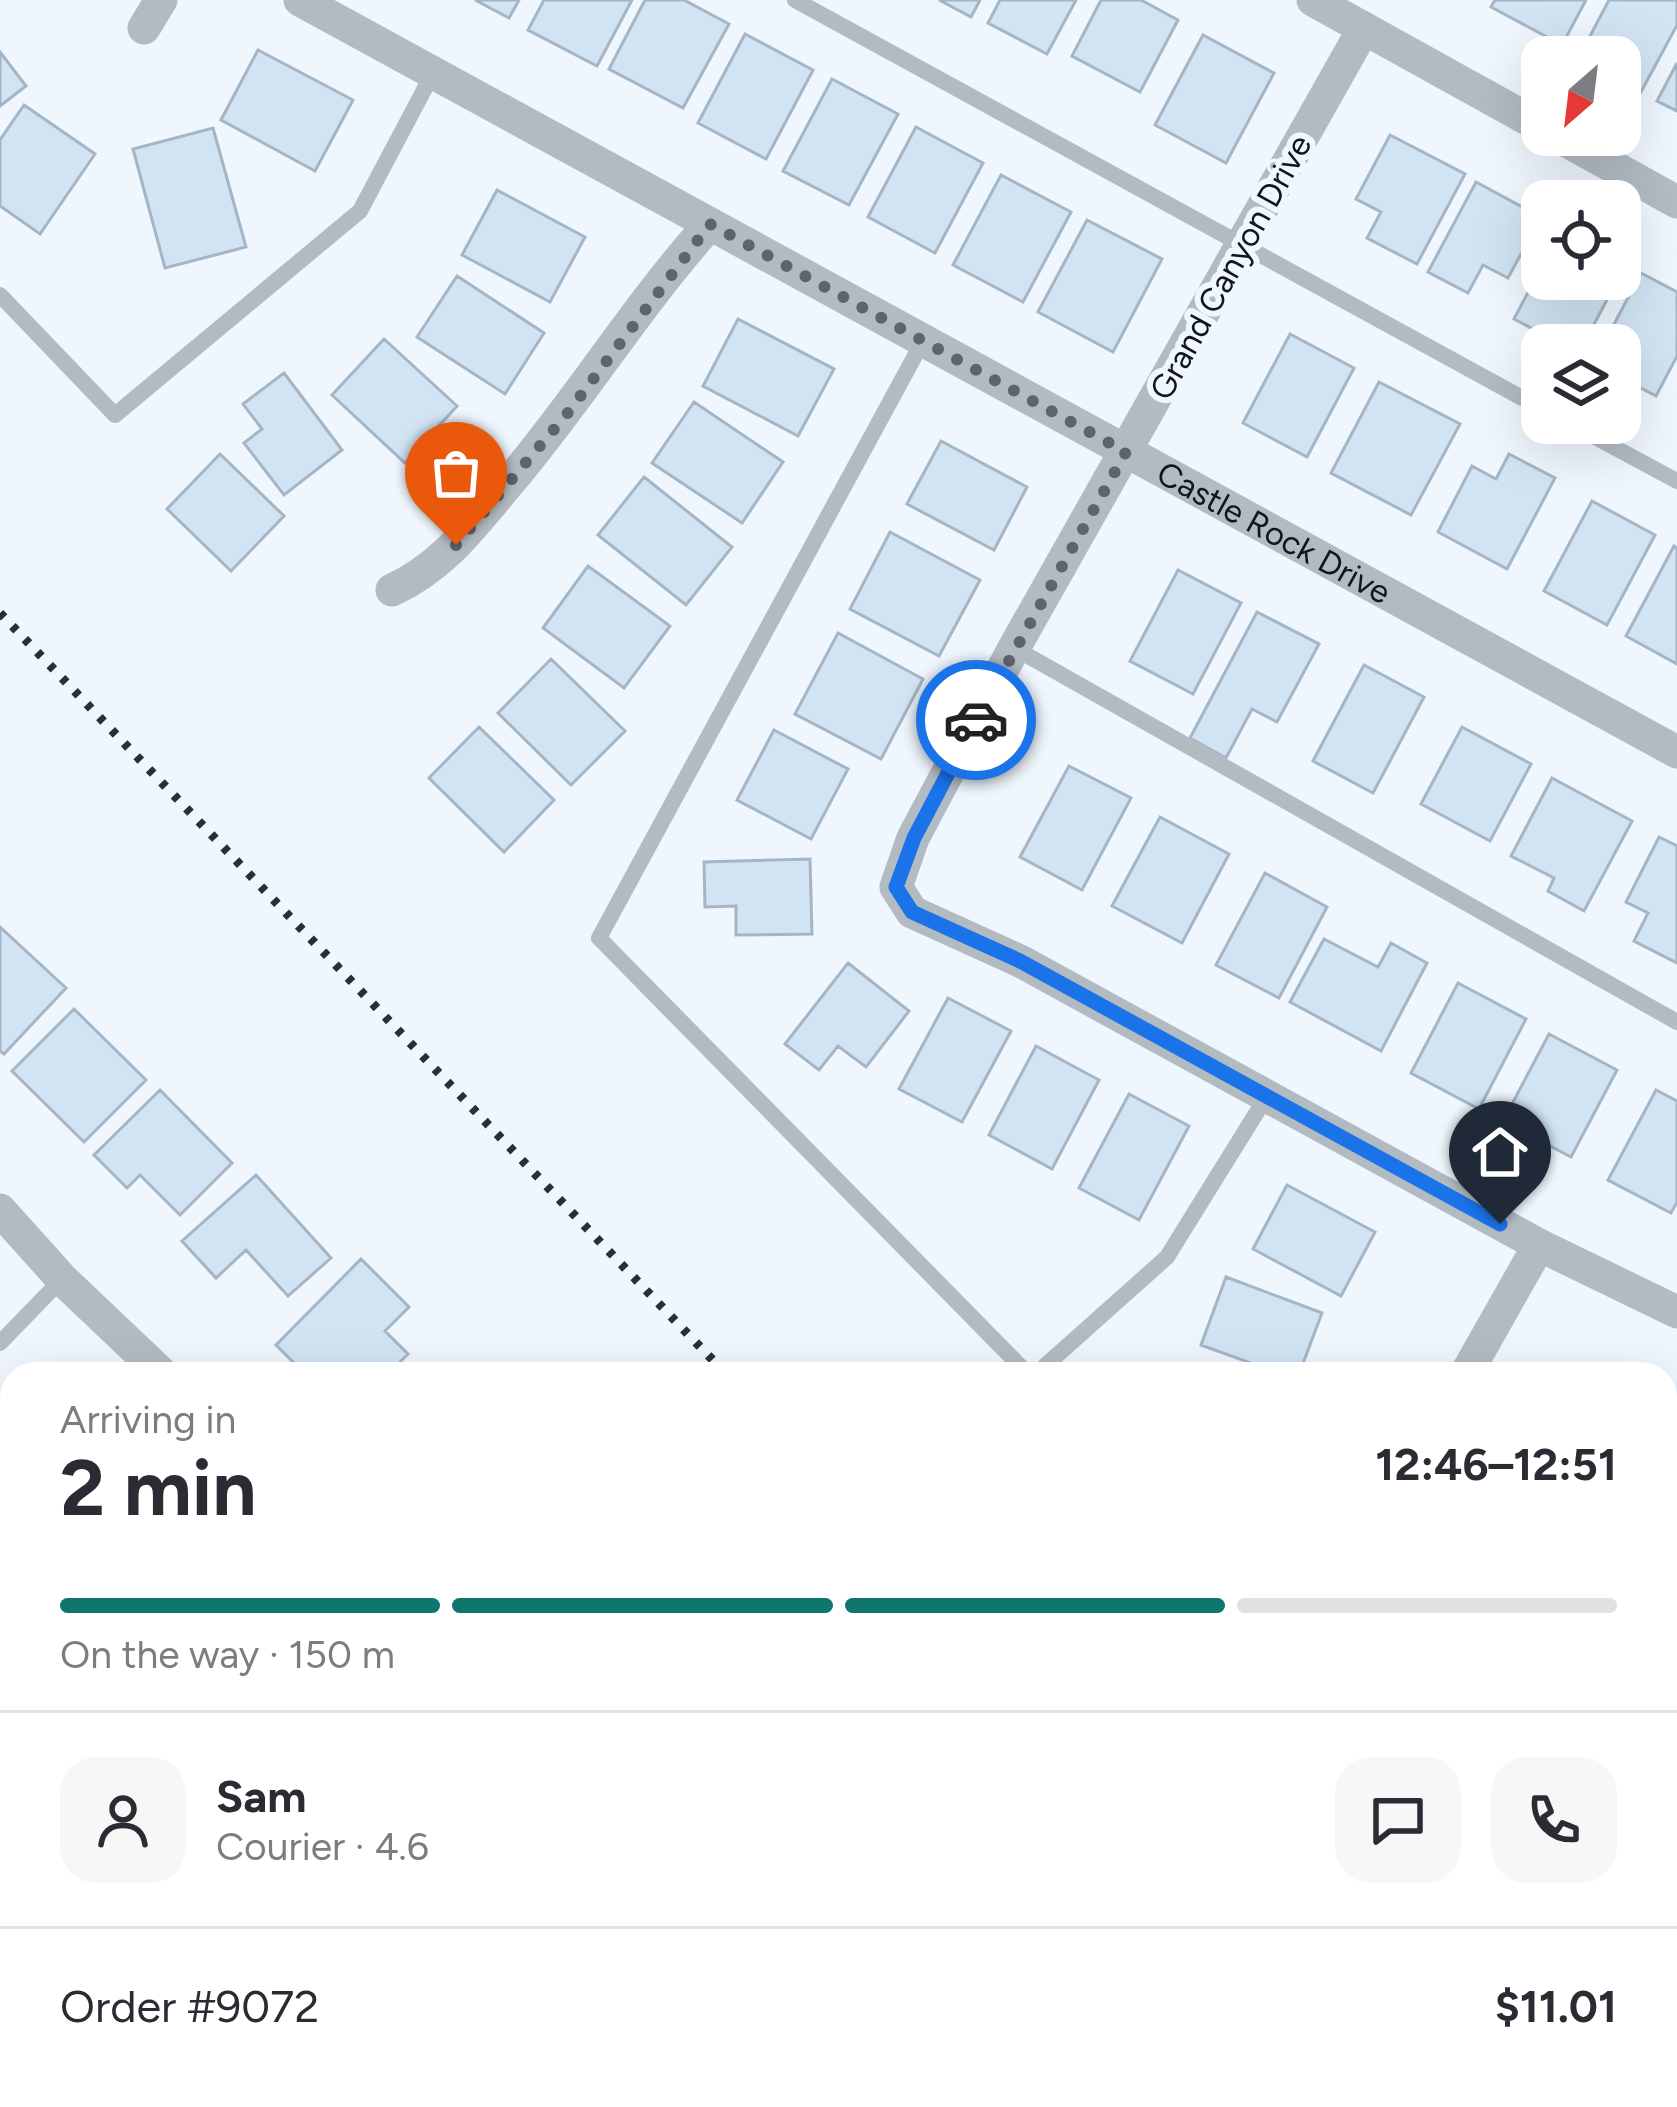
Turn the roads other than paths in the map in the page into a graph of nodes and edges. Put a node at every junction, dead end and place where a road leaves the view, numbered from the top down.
1 (300, 0) edge
2 (795, 0) edge
3 (1312, 0) edge
4 (1364, 28) junction
5 (433, 73) junction
6 (1521, 115) edge
7 (1594, 156) edge
8 (1677, 202) edge
9 (710, 224) junction
10 (1241, 248) junction
11 (0, 295) edge
12 (923, 341) junction
13 (1521, 398) edge
14 (1608, 444) edge
15 (1126, 452) junction
16 (1677, 481) edge
17 (392, 590) dead end
18 (1014, 648) junction
19 (1677, 752) edge
20 (1677, 1022) edge
21 (1267, 1096) junction
22 (0, 1210) edge
23 (1539, 1245) junction
24 (62, 1279) junction
25 (1677, 1312) edge
26 (0, 1343) edge
27 (149, 1362) edge
28 (1020, 1362) edge
29 (1046, 1362) edge
30 (1473, 1362) edge

1 - 5 street, Castle Rock Drive
2 - 10 lane
3 - 4 street
4 - 6 street
4 - 10 street, Grand Canyon Drive
5 - 9 street, Castle Rock Drive
5 - 11 lane
7 - 8 street
9 - 12 street, Castle Rock Drive
9 - 17 street
10 - 13 lane
10 - 15 street, Grand Canyon Drive
12 - 15 street, Castle Rock Drive
12 - 28 lane
14 - 16 lane
15 - 18 street, Grand Canyon Drive
15 - 19 street, Castle Rock Drive
18 - 20 lane
18 - 21 street, Grand Canyon Drive
21 - 23 street
21 - 29 lane
22 - 24 street
23 - 25 street
23 - 30 street
24 - 26 lane
24 - 27 street

